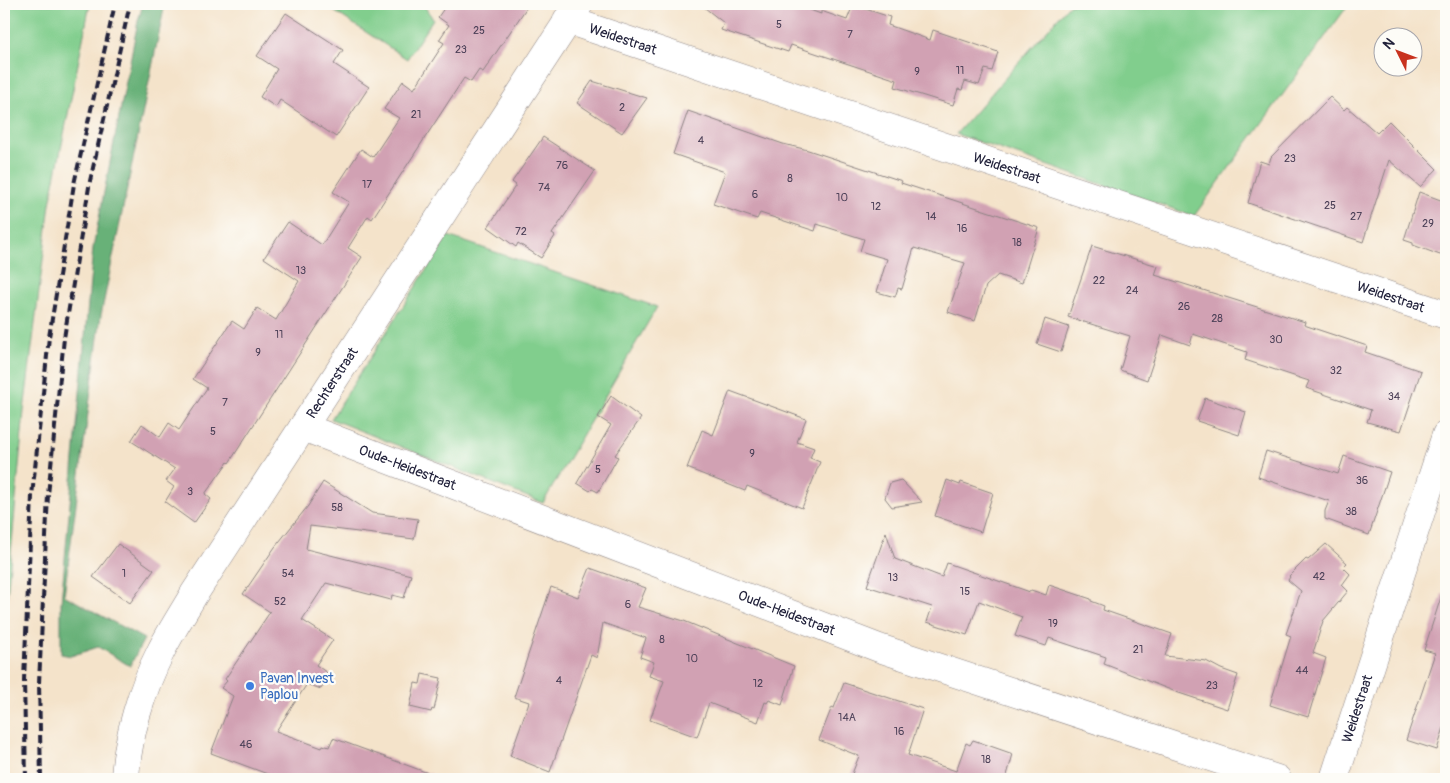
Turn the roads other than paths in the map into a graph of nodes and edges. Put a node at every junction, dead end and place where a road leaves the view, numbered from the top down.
1 (573, 12) edge
2 (1446, 315) edge
3 (303, 427) junction
4 (1446, 438) edge
5 (125, 779) edge
6 (1277, 779) edge
7 (1334, 779) edge

1 - 2 street, Weidestraat
1 - 3 street, Rechterstraat
3 - 5 street, Rechterstraat
3 - 6 street, Oude-Heidestraat
4 - 7 street, Weidestraat

